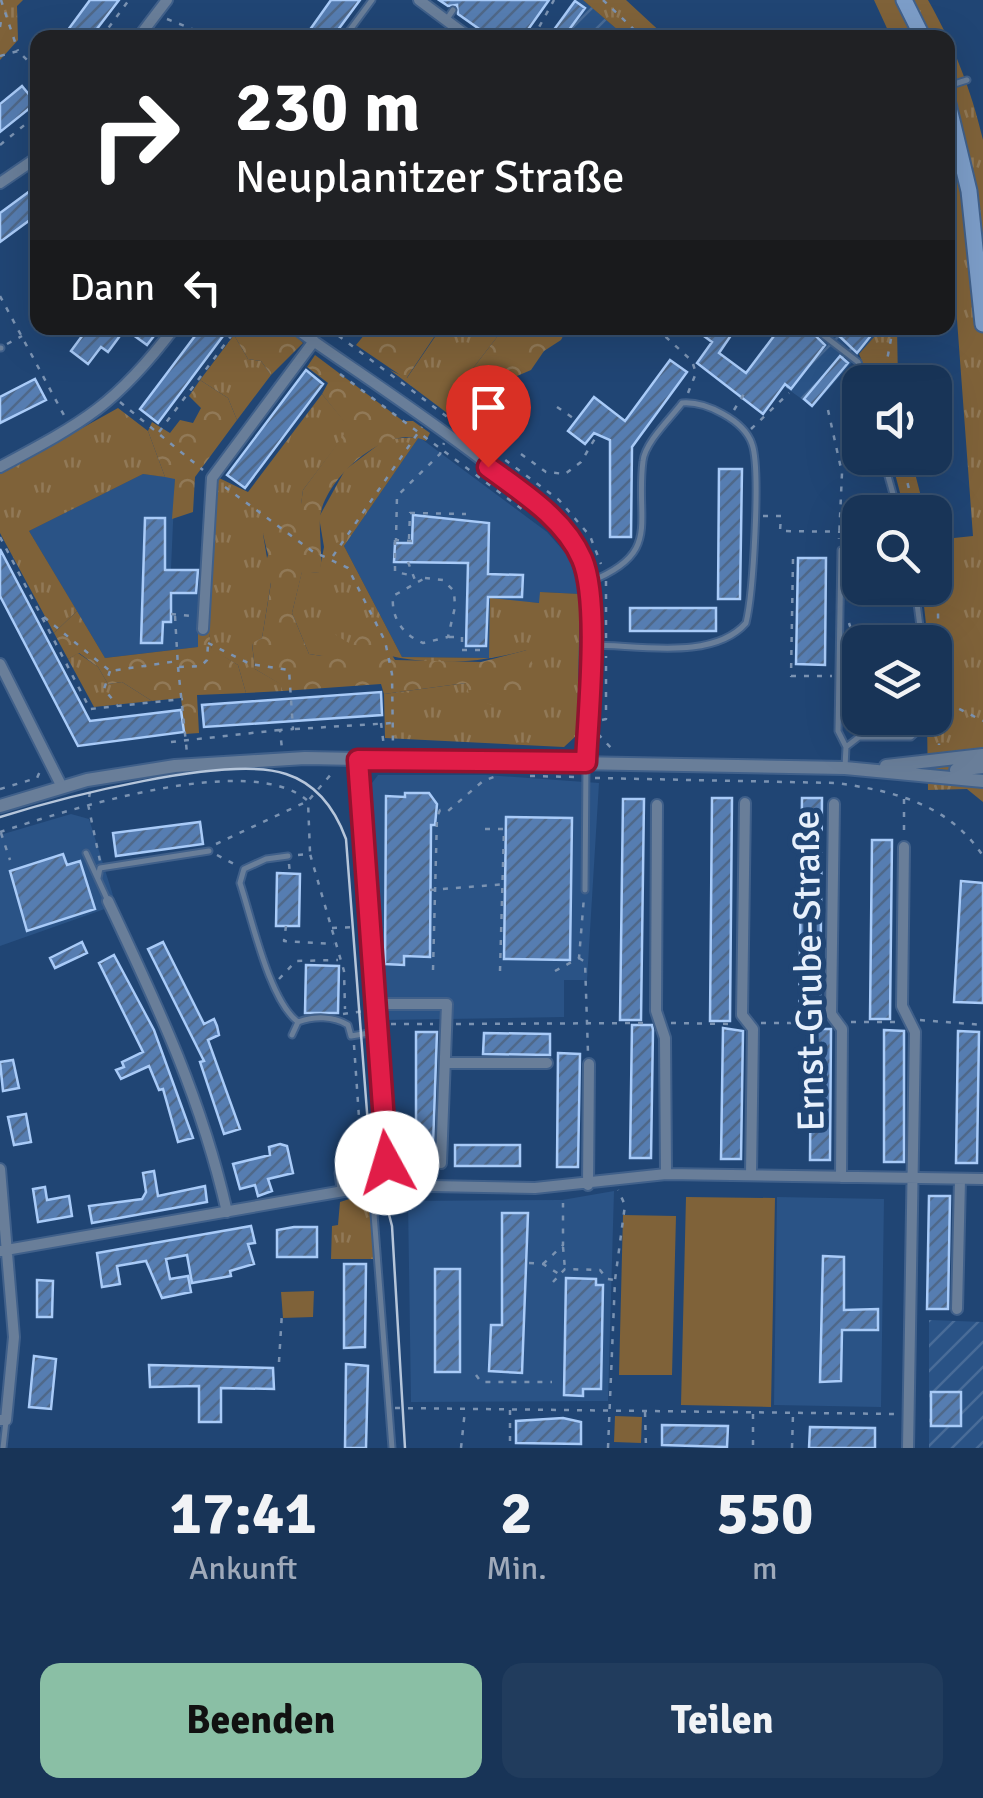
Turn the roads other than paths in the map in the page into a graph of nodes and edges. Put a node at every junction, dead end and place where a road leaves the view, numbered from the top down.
1 (168, 0) edge
2 (372, 0) edge
3 (420, 0) edge
4 (904, 0) edge
5 (144, 30) edge
6 (350, 30) edge
7 (463, 30) edge
8 (919, 30) edge
9 (967, 80) dead end
10 (955, 84) edge
11 (955, 133) edge
12 (30, 162) edge
13 (0, 183) edge
14 (983, 324) edge
15 (168, 335) edge
16 (304, 335) edge
17 (823, 335) edge
18 (314, 342) junction
19 (859, 365) edge
20 (0, 466) edge
21 (841, 550) dead end
22 (588, 582) junction
23 (203, 630) dead end
24 (589, 644) junction
25 (0, 664) edge
26 (912, 735) edge
27 (846, 747) junction
28 (983, 755) edge
29 (358, 760) junction
30 (586, 762) junction
31 (983, 767) edge
32 (845, 768) junction
33 (871, 768) junction
34 (924, 774) junction
35 (983, 780) edge
36 (62, 787) junction
37 (745, 803) dead end
38 (834, 804) road end
39 (657, 805) road end
40 (0, 806) edge
41 (904, 848) road end
42 (209, 850) road end
43 (86, 853) dead end
44 (288, 856) road end
45 (98, 878) junction
46 (585, 890) road end
47 (108, 901) joint
48 (374, 1007) junction
49 (298, 1022) junction
50 (375, 1032) junction
51 (292, 1035) dead end
52 (448, 1063) junction
53 (547, 1063) dead end
54 (588, 1064) road end
55 (384, 1137) junction
56 (347, 1139) dead end
57 (440, 1163) dead end
58 (0, 1170) edge
59 (338, 1173) dead end
60 (666, 1174) junction
61 (751, 1174) junction
62 (840, 1177) junction
63 (913, 1178) junction
64 (960, 1179) junction
65 (983, 1179) edge
66 (371, 1185) junction
67 (389, 1185) junction
68 (588, 1185) junction
69 (340, 1188) junction
70 (227, 1212) junction
71 (5, 1250) edge
72 (958, 1308) dead end
73 (3, 1420) edge
74 (4, 1448) edge
75 (392, 1448) edge
76 (908, 1448) edge

1 - 5 street
2 - 6 lane
3 - 7 street
4 - 8 main road
9 - 10 lane
11 - 14 main road
12 - 13 street
15 - 20 street
16 - 18 street
17 - 19 lane
18 - 22 street
18 - 23 street
21 - 27 lane
22 - 24 street
22 - 24 lane
24 - 30 street
25 - 36 street
26 - 27 lane
27 - 32 lane
28 - 33 street
29 - 30 street
29 - 36 street
29 - 48 street
30 - 32 street
30 - 46 lane
31 - 34 street
32 - 33 street
33 - 34 street
34 - 35 street
36 - 40 street
37 - 61 street, Ernst-Grube-Straße
38 - 62 street, Ernst-Grube-Straße
39 - 60 street
41 - 63 street
42 - 45 lane
43 - 45 lane
44 - 49 lane
45 - 47 lane
47 - 70 street
48 - 50 street
48 - 52 street
49 - 50 lane
49 - 51 lane
50 - 55 street
52 - 53 street
52 - 57 street
54 - 68 street
55 - 56 lane
55 - 67 street
58 - 71 street
59 - 69 lane
60 - 61 street, Ernst-Grube-Straße
60 - 68 street, Ernst-Grube-Straße
61 - 62 street, Ernst-Grube-Straße
62 - 63 street, Ernst-Grube-Straße
63 - 64 street, Ernst-Grube-Straße
63 - 76 street
64 - 65 street, Ernst-Grube-Straße
64 - 72 street
66 - 67 street, Ernst-Grube-Straße
66 - 69 street
66 - 75 lane
67 - 68 street, Ernst-Grube-Straße
69 - 70 street
70 - 71 street
71 - 73 street
73 - 74 lane

